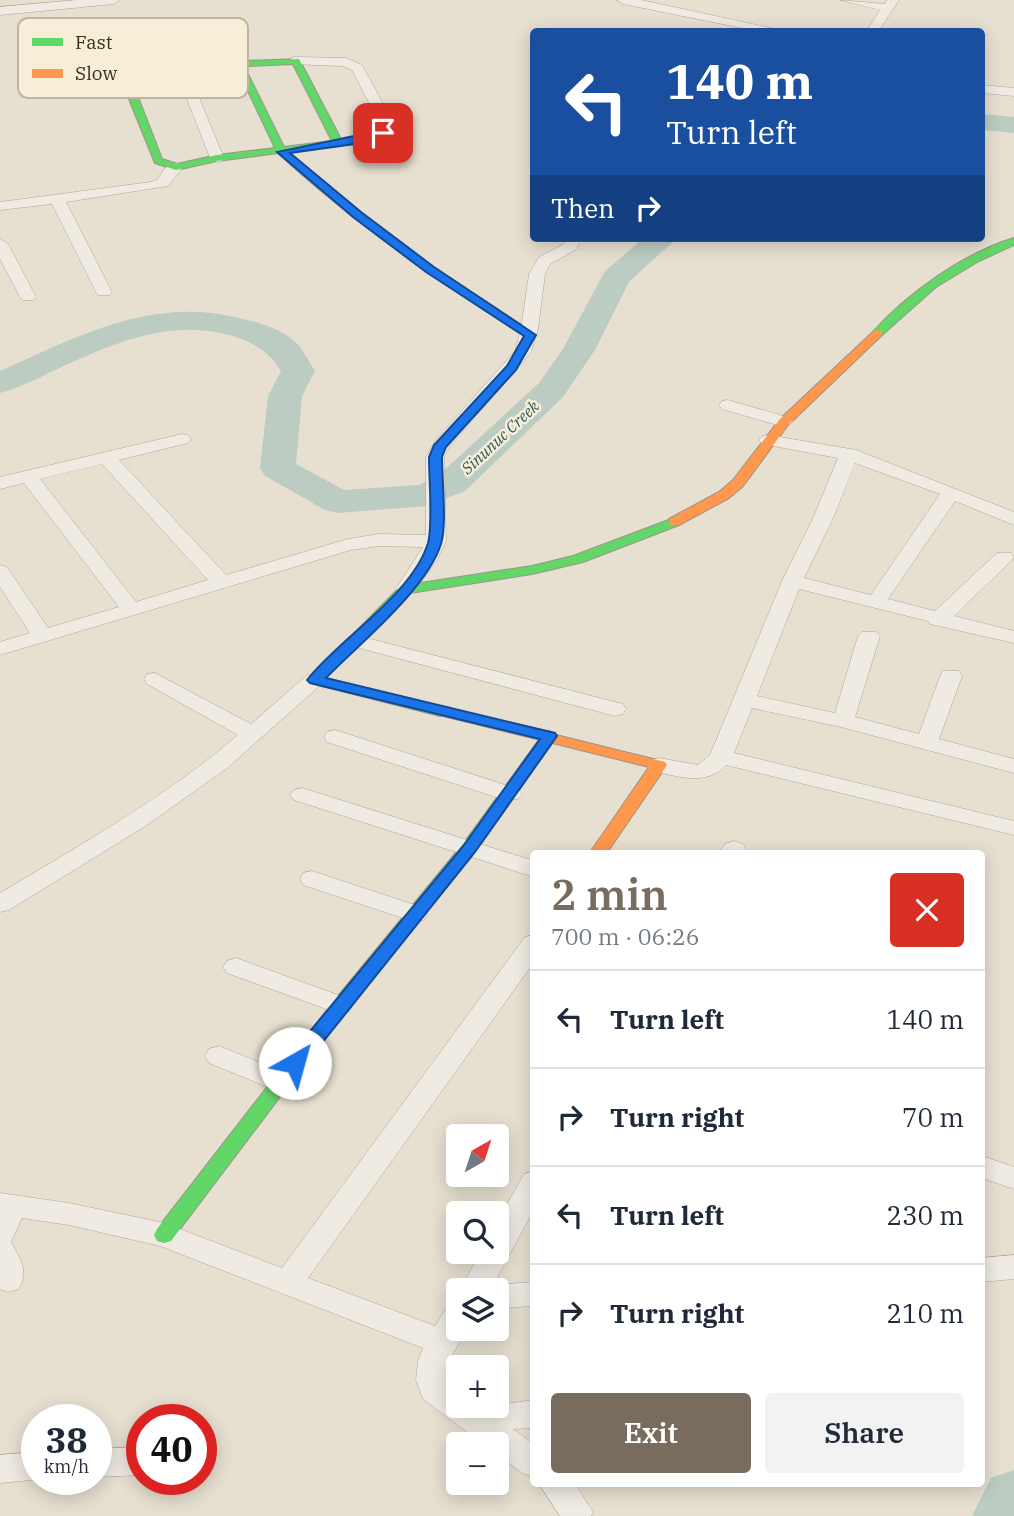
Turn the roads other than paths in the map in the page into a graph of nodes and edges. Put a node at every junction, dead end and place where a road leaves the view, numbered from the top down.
1 (114, 0) edge
2 (623, 0) edge
3 (846, 0) edge
4 (890, 4) edge
5 (0, 11) edge
6 (763, 28) edge
7 (875, 28) edge
8 (296, 61) junction
9 (248, 65) edge
10 (248, 82) edge
11 (985, 89) edge
12 (1014, 92) edge
13 (133, 98) edge
14 (193, 98) edge
15 (338, 143) junction
16 (282, 152) junction
17 (217, 158) junction
18 (176, 167) junction
19 (56, 197) junction
20 (0, 206) edge
21 (1014, 241) edge
22 (573, 242) edge
23 (0, 244) edge
24 (104, 292) dead end
25 (28, 297) dead end
26 (530, 335) junction
27 (728, 405) dead end
28 (783, 422) junction
29 (182, 439) dead end
30 (768, 440) junction
31 (849, 454) junction
32 (106, 457) junction
33 (28, 476) junction
34 (0, 483) edge
35 (951, 492) junction
36 (1014, 519) edge
37 (436, 541) junction
38 (1004, 556) dead end
39 (0, 571) edge
40 (792, 581) junction
41 (221, 582) junction
42 (406, 589) junction
43 (876, 602) junction
44 (131, 609) junction
45 (937, 620) junction
46 (870, 636) dead end
47 (43, 637) junction
48 (1014, 637) edge
49 (355, 641) junction
50 (0, 649) edge
51 (951, 676) dead end
52 (155, 679) dead end
53 (315, 680) junction
54 (744, 700) junction
55 (615, 709) dead end
56 (843, 721) junction
57 (253, 734) junction
58 (549, 736) junction
59 (335, 737) dead end
60 (927, 742) junction
61 (721, 757) junction
62 (659, 765) junction
63 (1014, 766) edge
64 (510, 793) junction
65 (302, 794) dead end
66 (1014, 828) edge
67 (470, 848) junction
68 (600, 850) edge
69 (530, 868) edge
70 (312, 879) dead end
71 (0, 904) edge
72 (415, 914) junction
73 (530, 949) edge
74 (236, 967) dead end
75 (340, 1005) junction
76 (219, 1056) dead end
77 (280, 1082) junction
78 (985, 1168) edge
79 (1014, 1178) edge
80 (530, 1189) edge
81 (7, 1205) edge
82 (509, 1227) edge
83 (0, 1234) edge
84 (164, 1235) junction
85 (0, 1250) edge
86 (1014, 1267) edge
87 (985, 1269) edge
88 (8, 1280) dead end
89 (288, 1283) junction
90 (530, 1294) edge
91 (509, 1295) edge
92 (446, 1334) edge
93 (441, 1342) junction
94 (530, 1414) edge
95 (472, 1419) junction
96 (530, 1460) edge
97 (21, 1467) edge
98 (0, 1469) edge
99 (558, 1487) edge
100 (576, 1512) dead end

1 - 5 street
2 - 6 street
3 - 4 street
4 - 7 street
8 - 9 street
8 - 15 street
8 - 15 street
10 - 16 street
11 - 12 street
13 - 18 street
14 - 17 street
15 - 16 street
16 - 17 street
16 - 26 street
17 - 18 street
18 - 19 street
19 - 20 street
19 - 24 street
21 - 28 street
22 - 26 street
23 - 25 street
26 - 37 street
27 - 28 street
28 - 30 street
29 - 32 street
30 - 31 street
30 - 42 street
31 - 35 street
31 - 40 street
32 - 33 street
32 - 41 street
33 - 34 street
33 - 44 street
35 - 36 street
35 - 43 street
37 - 41 street
37 - 42 street
38 - 45 street
39 - 47 street
40 - 43 street
40 - 54 street
41 - 44 street
42 - 49 street
43 - 45 street
44 - 47 street
45 - 48 street
46 - 56 street
47 - 50 street
49 - 53 street
49 - 55 street
51 - 60 street
52 - 57 street
53 - 57 street
53 - 58 street
54 - 56 street
54 - 61 street
56 - 60 street
57 - 71 street
58 - 62 street
58 - 64 street
59 - 64 street
60 - 63 street
61 - 62 street
61 - 66 street
62 - 68 street
64 - 67 street
65 - 67 street
67 - 69 street
67 - 72 street
70 - 72 street
72 - 75 street
73 - 89 street
74 - 75 street
75 - 77 street
76 - 77 street
77 - 84 street
78 - 79 street
80 - 82 street
81 - 83 street
81 - 84 street
84 - 89 street
85 - 88 street
86 - 87 street
89 - 93 street
90 - 91 street
92 - 93 street
93 - 95 street
94 - 95 street
95 - 96 street
97 - 98 street
99 - 100 street

